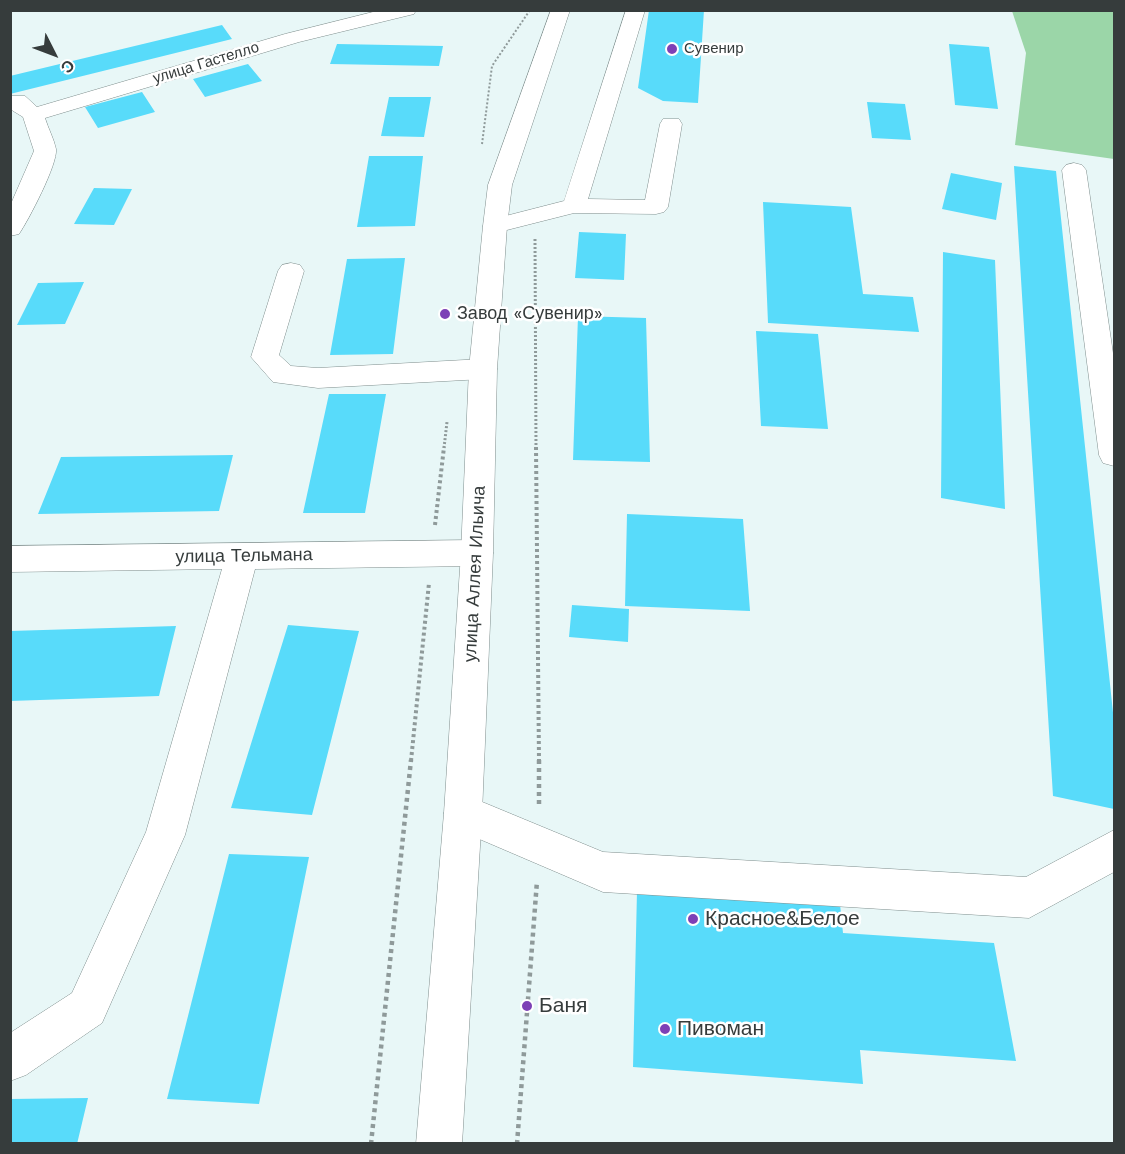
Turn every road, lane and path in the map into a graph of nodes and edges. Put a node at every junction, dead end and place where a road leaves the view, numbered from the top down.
1 (407, 10) edge
2 (636, 10) edge
3 (560, 12) edge
4 (10, 103) edge
5 (33, 115) junction
6 (671, 124) dead end
7 (1074, 170) dead end
8 (574, 206) junction
9 (535, 216) junction
10 (495, 226) junction
11 (10, 229) edge
12 (291, 271) dead end
13 (483, 369) junction
14 (1114, 455) edge
15 (477, 553) junction
16 (242, 556) junction
17 (10, 559) edge
18 (463, 813) junction
19 (539, 846) junction
20 (1114, 850) edge
21 (10, 1059) edge
22 (439, 1143) edge
23 (517, 1143) edge

1 - 5 main road, улица Гастелло
2 - 8 main road
3 - 10 main road, улица Аллея Ильича
4 - 5 main road
5 - 11 main road
6 - 8 main road
7 - 14 main road
8 - 9 main road
9 - 10 main road
9 - 19 path
10 - 13 main road, улица Аллея Ильича
12 - 13 main road
13 - 15 main road, улица Аллея Ильича
15 - 16 main road, улица Тельмана
15 - 18 main road, улица Аллея Ильича
16 - 17 main road, улица Тельмана
16 - 21 main road
18 - 19 main road
18 - 22 main road, улица Аллея Ильича
19 - 20 main road
19 - 23 path

